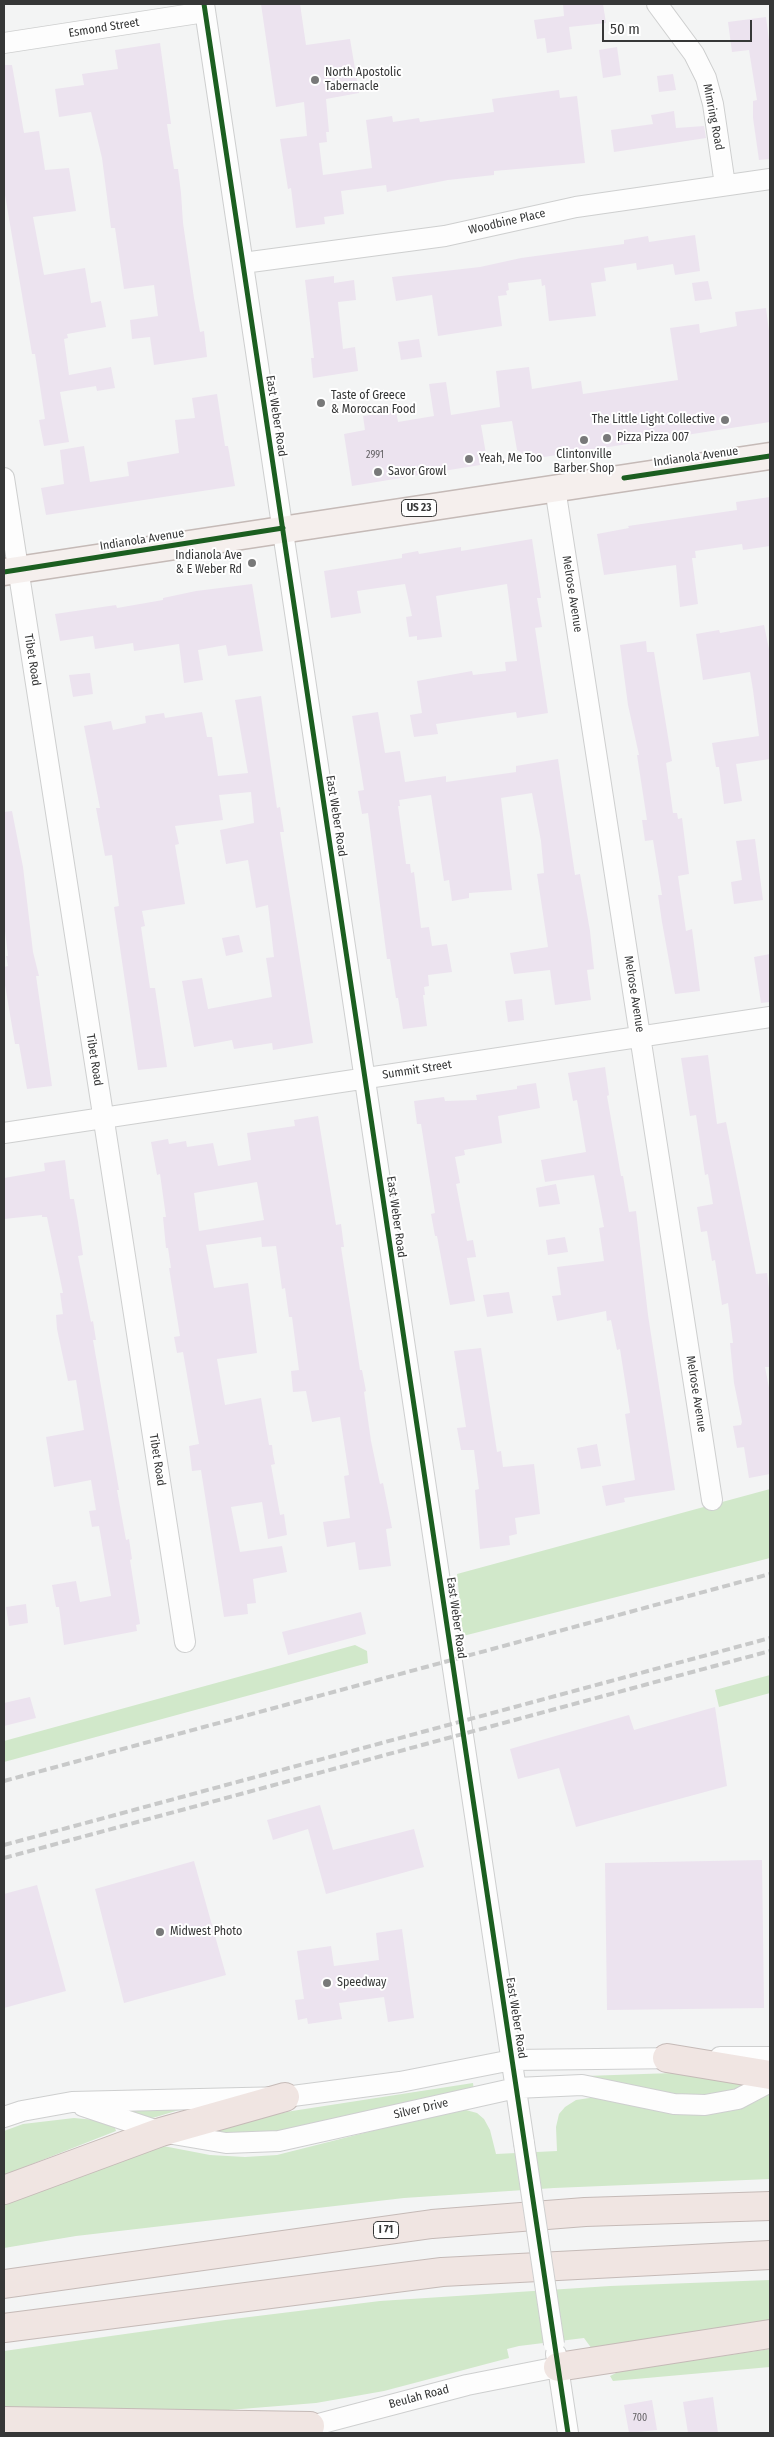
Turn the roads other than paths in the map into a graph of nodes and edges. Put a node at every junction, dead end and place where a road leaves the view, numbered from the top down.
1 (657, 4) edge
2 (205, 8) edge
3 (4, 43) edge
4 (770, 179) edge
5 (725, 186) junction
6 (243, 263) junction
7 (770, 456) edge
8 (4, 478) edge
9 (556, 488) junction
10 (283, 528) junction
11 (11, 571) edge
12 (770, 1017) edge
13 (641, 1036) junction
14 (365, 1078) junction
15 (103, 1118) junction
16 (4, 1133) edge
17 (712, 1500) dead end
18 (185, 1642) dead end
19 (770, 2057) edge
20 (667, 2058) junction
21 (512, 2060) junction
22 (770, 2075) edge
23 (770, 2082) edge
24 (516, 2088) junction
25 (286, 2097) junction
26 (72, 2102) junction
27 (4, 2117) edge
28 (161, 2132) junction
29 (4, 2190) edge
30 (770, 2206) edge
31 (770, 2255) edge
32 (4, 2284) edge
33 (4, 2328) edge
34 (770, 2334) edge
35 (556, 2355) junction
36 (4, 2421) edge
37 (310, 2426) junction
38 (282, 2433) edge
39 (568, 2433) edge

1 - 5 street, Mimring Road
2 - 3 street, Esmond Street
2 - 6 street, East Weber Road
4 - 5 street, Woodbine Place
5 - 6 street, Woodbine Place
6 - 10 street, East Weber Road
7 - 9 main road, Indianola Avenue / US 23
8 - 11 street, Tibet Road
9 - 10 main road, Indianola Avenue / US 23
9 - 13 street, Melrose Avenue
10 - 11 main road, Indianola Avenue / US 23
10 - 14 street, East Weber Road
11 - 15 street, Tibet Road
12 - 13 street, Summit Street
13 - 14 street, Summit Street
13 - 17 street, Melrose Avenue
14 - 15 street, Summit Street
14 - 21 street, East Weber Road
15 - 16 street, Summit Street
15 - 18 street, Tibet Road
19 - 20 street, Silver Drive
20 - 21 street, Silver Drive
20 - 22 highway
21 - 24 street, East Weber Road
21 - 25 street, Silver Drive
23 - 24 street, Silver Drive
24 - 28 street, Silver Drive
24 - 35 street, East Weber Road, bridge
25 - 26 street, Silver Drive
25 - 28 highway
26 - 27 street, Silver Drive
26 - 28 street, Silver Drive
28 - 29 highway
30 - 32 highway, I 71
31 - 33 highway
34 - 35 highway
35 - 37 street, Beulah Road
35 - 39 street, East Weber Road
36 - 37 highway
37 - 38 street, Beulah Road

